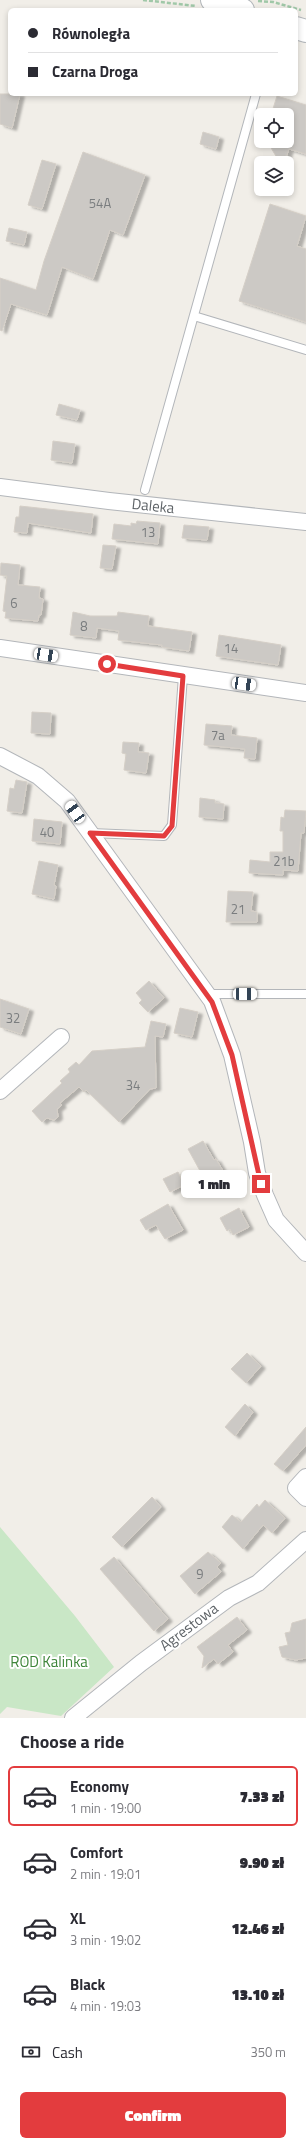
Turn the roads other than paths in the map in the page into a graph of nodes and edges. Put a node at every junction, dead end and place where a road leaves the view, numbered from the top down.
1 (206, 3) edge
2 (232, 8) edge
3 (255, 96) edge
4 (194, 316) junction
5 (306, 350) edge
6 (0, 487) edge
7 (145, 490) dead end
8 (306, 522) edge
9 (0, 648) edge
10 (183, 676) junction
11 (306, 693) edge
12 (0, 756) edge
13 (90, 833) junction
14 (206, 994) junction
15 (306, 994) edge
16 (61, 1037) dead end
17 (0, 1091) edge
18 (306, 1253) edge
19 (306, 1477) edge
20 (306, 1498) edge
21 (306, 1540) edge
22 (73, 1718) edge

1 - 2 main road
3 - 4 lane
4 - 5 lane
4 - 7 lane
6 - 8 street, Daleka
9 - 10 street
10 - 11 street
10 - 13 lane
12 - 13 street
13 - 14 street
14 - 15 lane
14 - 18 street
16 - 17 street
19 - 20 street
21 - 22 street, Agrestowa

